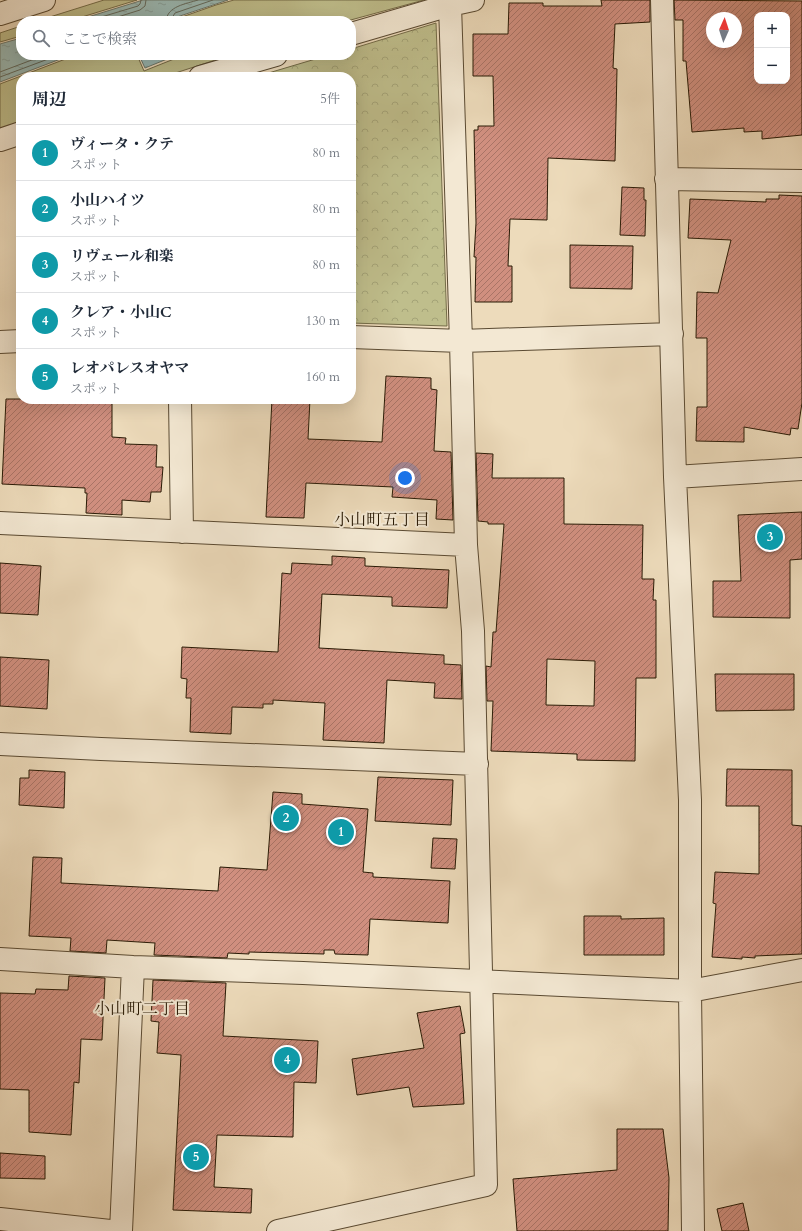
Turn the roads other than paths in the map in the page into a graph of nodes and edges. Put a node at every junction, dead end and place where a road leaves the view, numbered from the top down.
1 (44, 0) edge
2 (473, 0) edge
3 (662, 0) edge
4 (450, 5) junction
5 (0, 14) edge
6 (356, 33) edge
7 (259, 60) edge
8 (217, 72) edge
9 (16, 135) edge
10 (0, 140) edge
11 (666, 179) junction
12 (802, 181) edge
13 (672, 334) junction
14 (356, 337) edge
15 (16, 340) edge
16 (461, 341) junction
17 (0, 342) edge
18 (180, 404) edge
19 (802, 469) edge
20 (675, 477) junction
21 (0, 523) edge
22 (182, 532) junction
23 (466, 545) junction
24 (0, 744) edge
25 (477, 764) junction
26 (0, 959) edge
27 (133, 967) junction
28 (802, 970) edge
29 (481, 982) junction
30 (690, 991) junction
31 (0, 1219) edge
32 (26, 1226) edge
33 (110, 1231) edge
34 (121, 1231) edge
35 (278, 1231) edge
36 (693, 1231) edge

1 - 5 street
2 - 4 street
3 - 11 street
4 - 6 street
4 - 16 street
7 - 8 street
9 - 10 street
11 - 12 street
11 - 13 street
13 - 16 street
13 - 20 street
14 - 16 street
15 - 17 street
16 - 23 street
18 - 22 street
19 - 20 street
20 - 30 street
21 - 22 street
22 - 23 street
23 - 25 street
24 - 25 street
25 - 29 street
26 - 27 street
27 - 29 street
27 - 34 street
28 - 30 street
29 - 30 street
29 - 35 street
30 - 36 street
31 - 32 street
32 - 33 street

